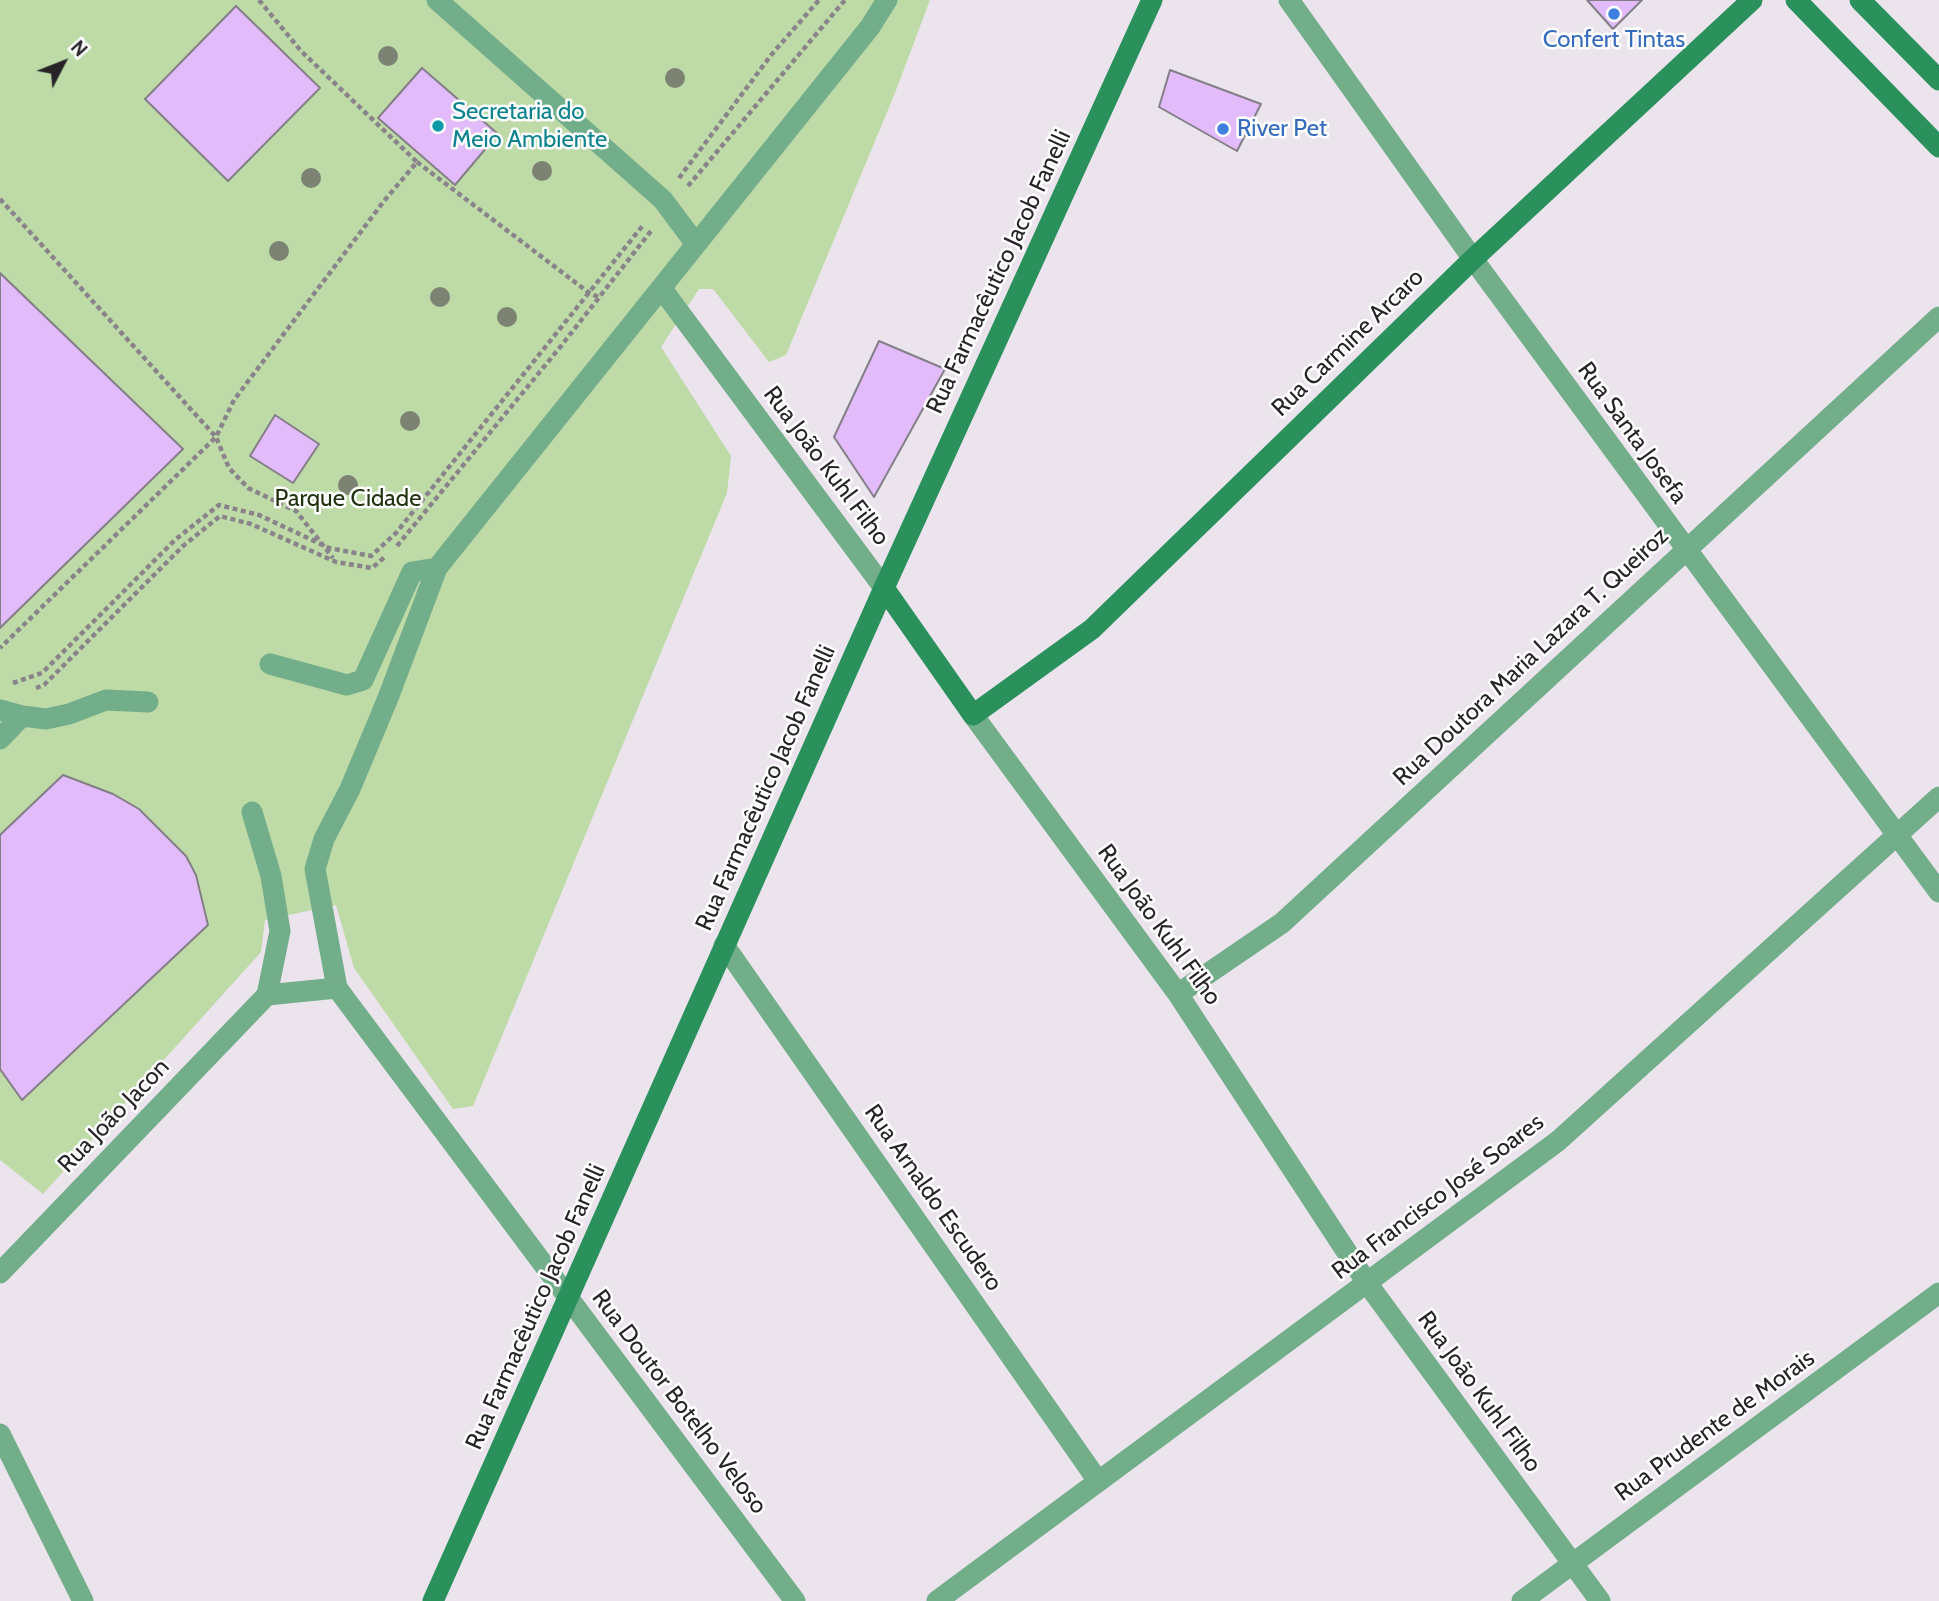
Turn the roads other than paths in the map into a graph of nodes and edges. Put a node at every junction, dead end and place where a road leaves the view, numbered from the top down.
1 (437, 0) edge
2 (887, 0) edge
3 (1152, 0) edge
4 (1289, 0) edge
5 (1752, 0) edge
6 (1796, 0) edge
7 (1860, 0) edge
8 (1939, 80) edge
9 (1939, 147) edge
10 (695, 243) junction
11 (1473, 259) junction
12 (662, 289) junction
13 (1939, 317) edge
14 (1686, 550) junction
15 (437, 568) junction
16 (884, 588) junction
17 (270, 664) dead end
18 (148, 702) dead end
19 (0, 710) edge
20 (974, 715) junction
21 (22, 716) junction
22 (0, 739) edge
23 (1939, 797) edge
24 (252, 812) dead end
25 (1898, 834) junction
26 (1939, 892) edge
27 (724, 945) junction
28 (337, 988) junction
29 (1178, 993) junction
30 (267, 995) junction
31 (0, 1273) edge
32 (1367, 1283) junction
33 (1939, 1293) edge
34 (568, 1298) junction
35 (0, 1434) edge
36 (1098, 1481) junction
37 (1573, 1564) junction
38 (83, 1601) edge
39 (433, 1601) edge
40 (795, 1601) edge
41 (937, 1601) edge
42 (1522, 1601) edge
43 (1600, 1601) edge

1 - 10 street
2 - 10 street
3 - 16 main road, Rua Farmacêutico Jacob Fanelli
4 - 11 street, Rua Santa Josefa
5 - 11 main road, Rua Carmine Arcaro
6 - 9 main road
7 - 8 main road
10 - 12 street
11 - 14 street, Rua Santa Josefa
11 - 20 main road, Rua Carmine Arcaro
12 - 15 street
12 - 16 street, Rua João Kuhl Filho
13 - 14 street, Rua Doutora Maria Lazara T. Queiroz
14 - 25 street, Rua Santa Josefa
14 - 29 street, Rua Doutora Maria Lazara T. Queiroz
15 - 17 street
15 - 28 street
16 - 20 main road, Rua João Kuhl Filho
16 - 27 main road, Rua Farmacêutico Jacob Fanelli
18 - 21 street
19 - 21 street
20 - 29 street, Rua João Kuhl Filho
21 - 22 street
23 - 25 street, Rua Francisco José Soares
24 - 30 street
25 - 26 street, Rua Santa Josefa
25 - 32 street, Rua Francisco José Soares
27 - 34 main road, Rua Farmacêutico Jacob Fanelli
27 - 36 street, Rua Arnaldo Escudero
28 - 30 street
28 - 34 street, Rua Doutor Botelho Veloso
29 - 32 street, Rua João Kuhl Filho
30 - 31 street, Rua João Jacon
32 - 36 street, Rua Francisco José Soares
32 - 37 street, Rua João Kuhl Filho
33 - 37 street, Rua Prudente de Morais
34 - 39 main road, Rua Farmacêutico Jacob Fanelli
34 - 40 street, Rua Doutor Botelho Veloso
35 - 38 street
36 - 41 street, Rua Francisco José Soares
37 - 42 street, Rua Prudente de Morais
37 - 43 street, Rua João Kuhl Filho

